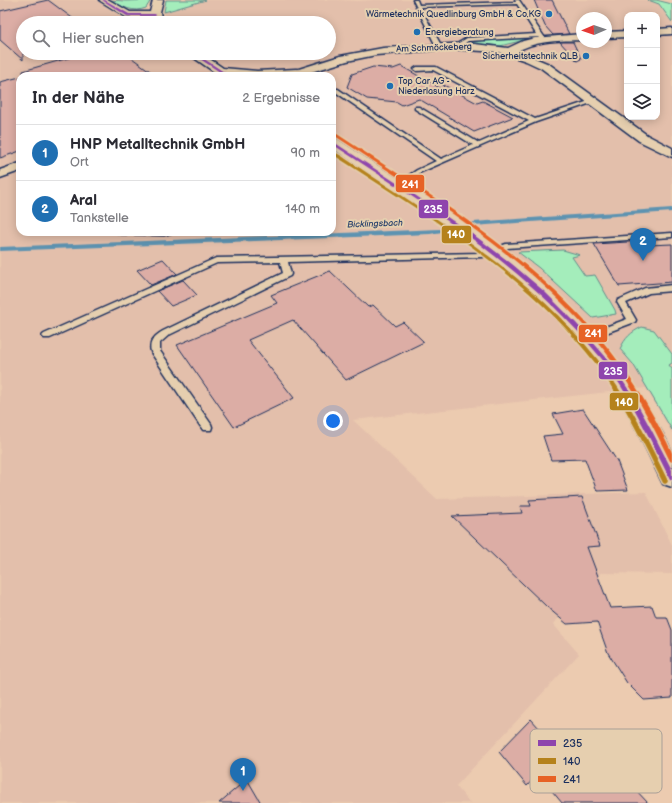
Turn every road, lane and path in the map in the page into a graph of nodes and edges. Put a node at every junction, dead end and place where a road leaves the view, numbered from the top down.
1 (103, 0) edge
2 (158, 0) edge
3 (415, 0) edge
4 (518, 2) edge
5 (417, 6) junction
6 (135, 16) edge
7 (156, 16) edge
8 (672, 31) edge
9 (660, 32) edge
10 (624, 34) edge
11 (612, 35) edge
12 (576, 36) edge
13 (542, 37) junction
14 (457, 46) junction
15 (439, 47) junction
16 (509, 52) junction
17 (203, 60) edge
18 (417, 69) dead end
19 (221, 72) edge
20 (301, 72) edge
21 (336, 90) dead end
22 (594, 101) junction
23 (417, 108) dead end
24 (534, 121) junction
25 (336, 145) edge
26 (478, 145) junction
27 (672, 153) edge
28 (441, 162) junction
29 (16, 168) edge
30 (0, 174) edge
31 (408, 193) junction
32 (672, 235) edge
33 (494, 250) junction
34 (283, 259) junction
35 (672, 288) edge
36 (47, 336) dead end
37 (587, 337) junction
38 (207, 427) dead end
39 (672, 478) edge

1 - 6 street
2 - 7 main road
3 - 5 lane
4 - 5 lane
4 - 13 lane
5 - 15 lane
8 - 9 street
10 - 11 street
12 - 13 street
13 - 14 lane
13 - 16 street
14 - 15 street, Am Schmöckeberg
14 - 16 street, Am Schmöckeberg
15 - 20 street, Am Schmöckeberg
16 - 22 street
17 - 19 main road
18 - 24 lane
21 - 28 lane
22 - 24 lane
22 - 27 street
23 - 26 lane
24 - 26 lane
25 - 31 main road
26 - 28 lane
28 - 31 lane
29 - 30 street
31 - 33 main road
32 - 33 lane
33 - 34 lane
33 - 37 main road
34 - 36 lane
34 - 38 lane
35 - 37 lane
37 - 39 main road

